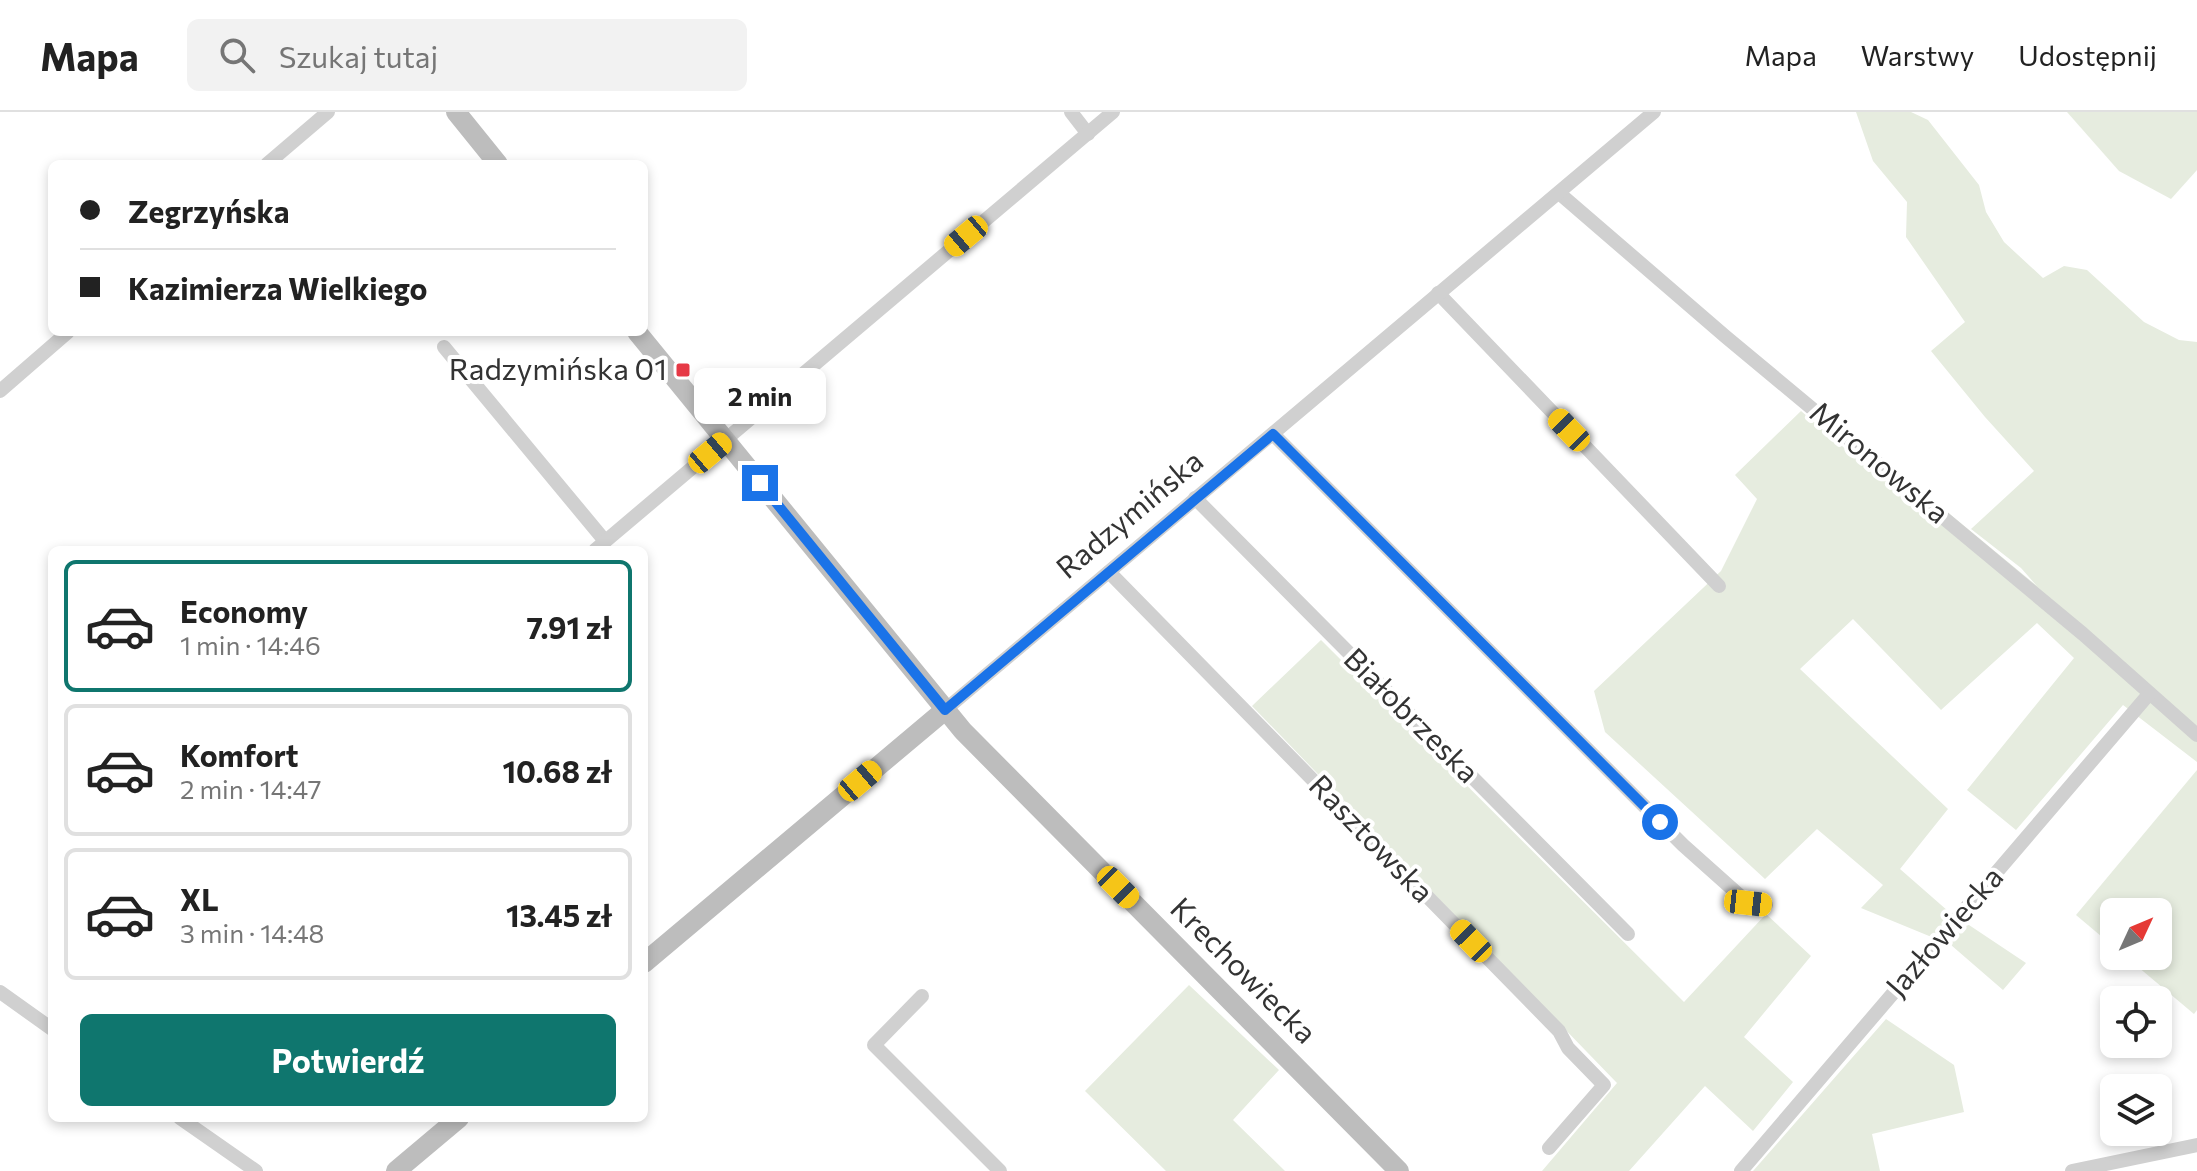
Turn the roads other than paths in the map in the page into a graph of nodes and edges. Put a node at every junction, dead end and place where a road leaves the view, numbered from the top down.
1 (328, 112) edge
2 (456, 112) edge
3 (1071, 112) edge
4 (1113, 112) edge
5 (1654, 112) edge
6 (1088, 134) junction
7 (272, 160) edge
8 (495, 160) edge
9 (1559, 193) junction
10 (1438, 293) junction
11 (63, 336) edge
12 (640, 336) edge
13 (444, 347) dead end
14 (0, 391) edge
15 (1273, 434) junction
16 (725, 440) junction
17 (1195, 498) junction
18 (600, 546) edge
19 (1109, 572) junction
20 (1719, 586) dead end
21 (2149, 694) junction
22 (945, 710) junction
23 (2197, 735) edge
24 (1766, 905) dead end
25 (1628, 934) dead end
26 (648, 960) edge
27 (0, 992) edge
28 (922, 996) dead end
29 (48, 1022) edge
30 (186, 1122) edge
31 (454, 1122) edge
32 (2197, 1145) edge
33 (1549, 1148) dead end
34 (256, 1171) edge
35 (396, 1171) edge
36 (1000, 1171) edge
37 (1399, 1171) edge
38 (1741, 1171) edge
39 (2072, 1171) edge

1 - 7 street
2 - 8 street
3 - 6 street
4 - 6 street
5 - 9 street, Radzymińska
6 - 16 street
9 - 10 street, Radzymińska
9 - 21 street, Mironowska
10 - 15 street, Radzymińska
10 - 20 street
11 - 14 street
12 - 16 street, Krechowiecka
13 - 18 street
15 - 17 street, Radzymińska
15 - 24 street
16 - 18 street
16 - 22 street, Krechowiecka
17 - 19 street, Radzymińska
17 - 25 street, Białobrzeska
19 - 22 street, Radzymińska
19 - 33 street, Rasztowska
21 - 23 street, Mironowska
21 - 38 street, Jazłowiecka
22 - 26 street, Radzymińska
22 - 37 street, Krechowiecka
27 - 29 street
28 - 36 street
30 - 34 street
31 - 35 street
32 - 39 street

